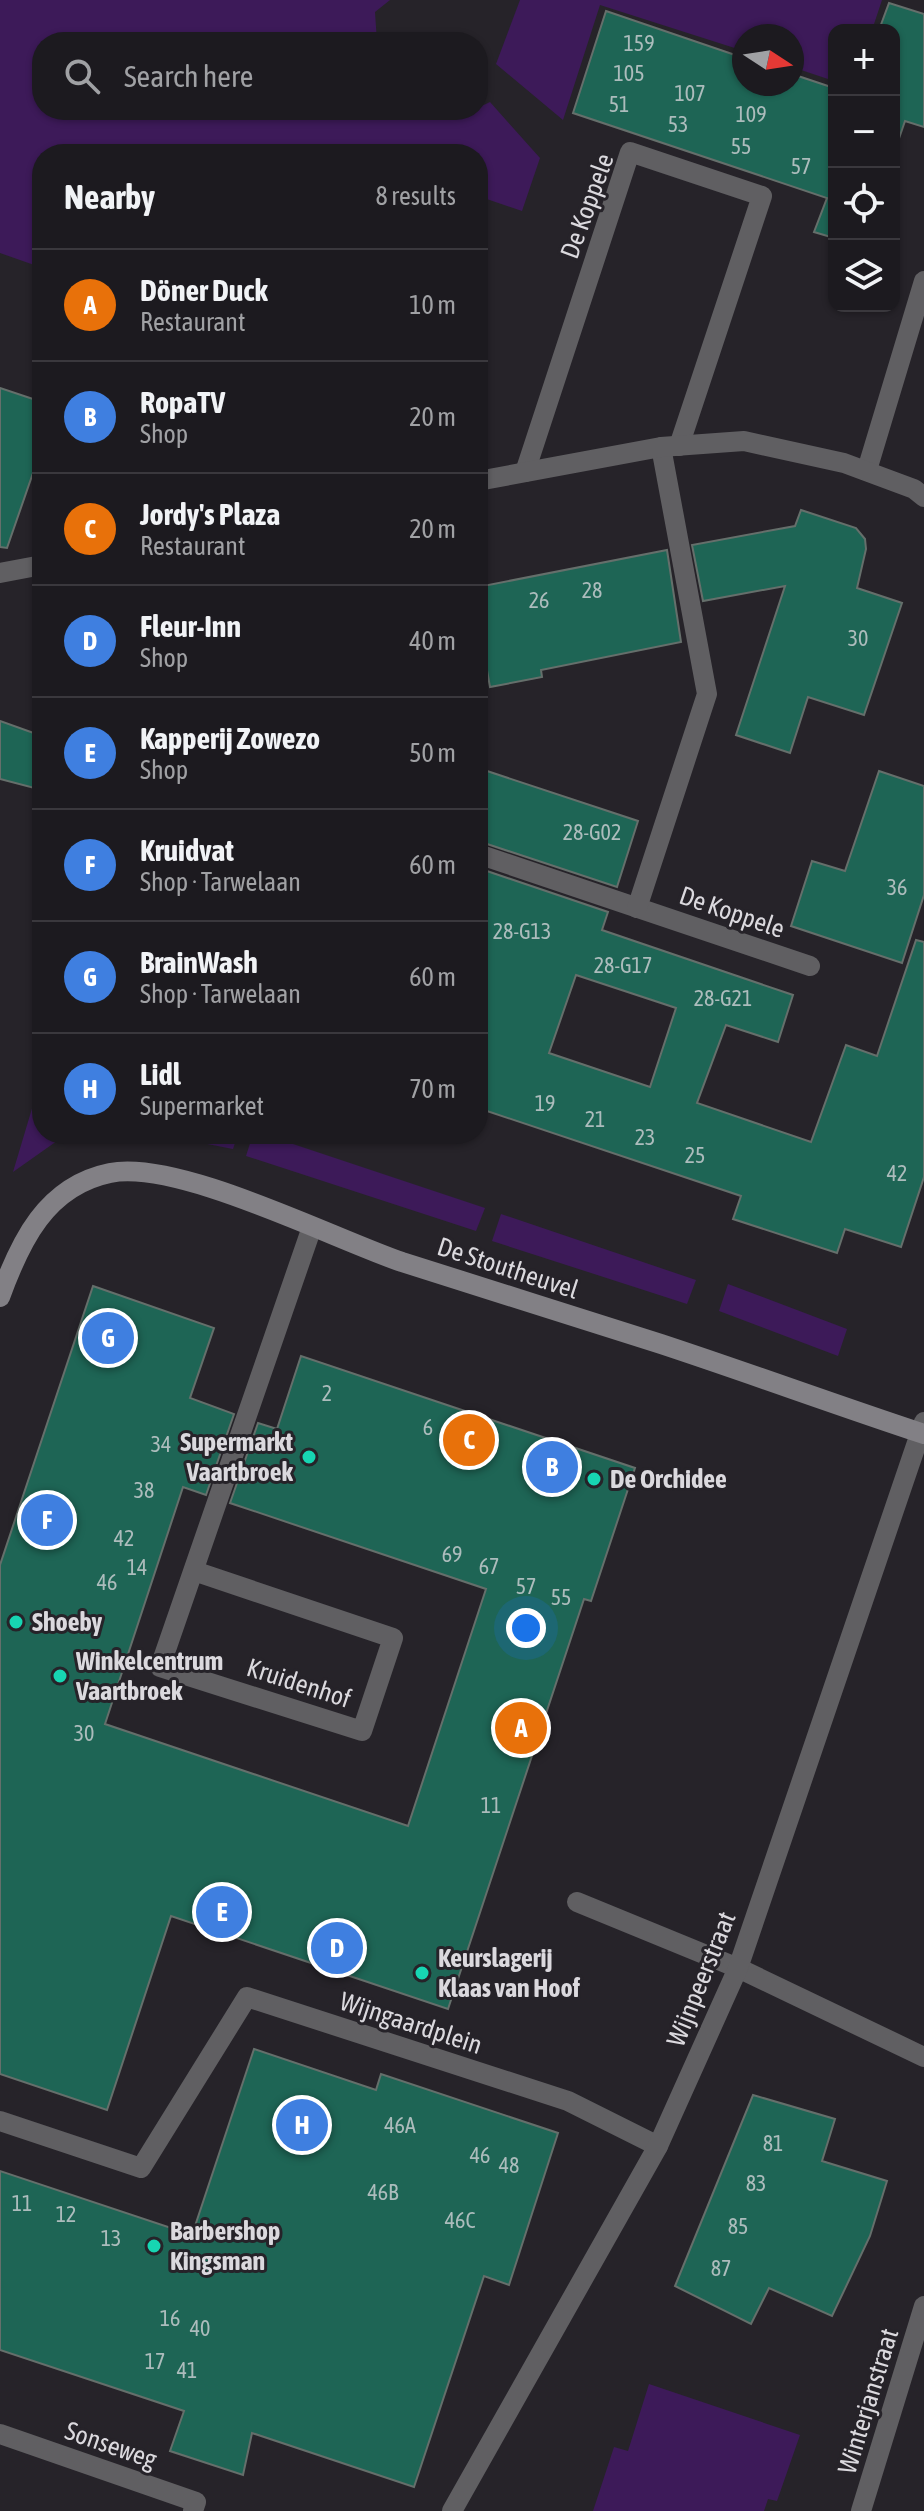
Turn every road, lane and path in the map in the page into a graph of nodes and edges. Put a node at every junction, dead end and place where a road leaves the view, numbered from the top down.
1 (924, 281) edge
2 (670, 446) junction
3 (867, 470) junction
4 (525, 472) junction
5 (488, 479) edge
6 (924, 497) edge
7 (32, 567) edge
8 (0, 573) edge
9 (488, 857) edge
10 (637, 908) junction
11 (810, 966) dead end
12 (312, 1227) junction
13 (0, 1297) edge
14 (923, 1430) edge
15 (194, 1571) junction
16 (577, 1902) dead end
17 (738, 1968) junction
18 (924, 2057) edge
19 (0, 2121) edge
20 (658, 2146) junction
21 (924, 2306) edge
22 (0, 2434) edge
23 (193, 2511) edge
24 (452, 2511) edge
25 (861, 2511) edge

1 - 3 street
2 - 3 street
2 - 4 street
2 - 4 street, De Koppele
2 - 10 street, De Koppele
3 - 6 street
4 - 5 street
7 - 8 street
9 - 10 street, De Koppele
10 - 11 street, De Koppele
12 - 13 street, De Stoutheuvel
12 - 14 street, De Stoutheuvel
12 - 15 street, Kruidenhof
14 - 17 street, Wijnpeerstraat
15 - 15 street, Kruidenhof
16 - 17 street
17 - 18 street
17 - 20 street, Wijnpeerstraat
19 - 20 street, Wijngaardplein
20 - 24 street, Wijnpeerstraat
21 - 25 street, Winterjanstraat
22 - 23 street, Sonseweg

